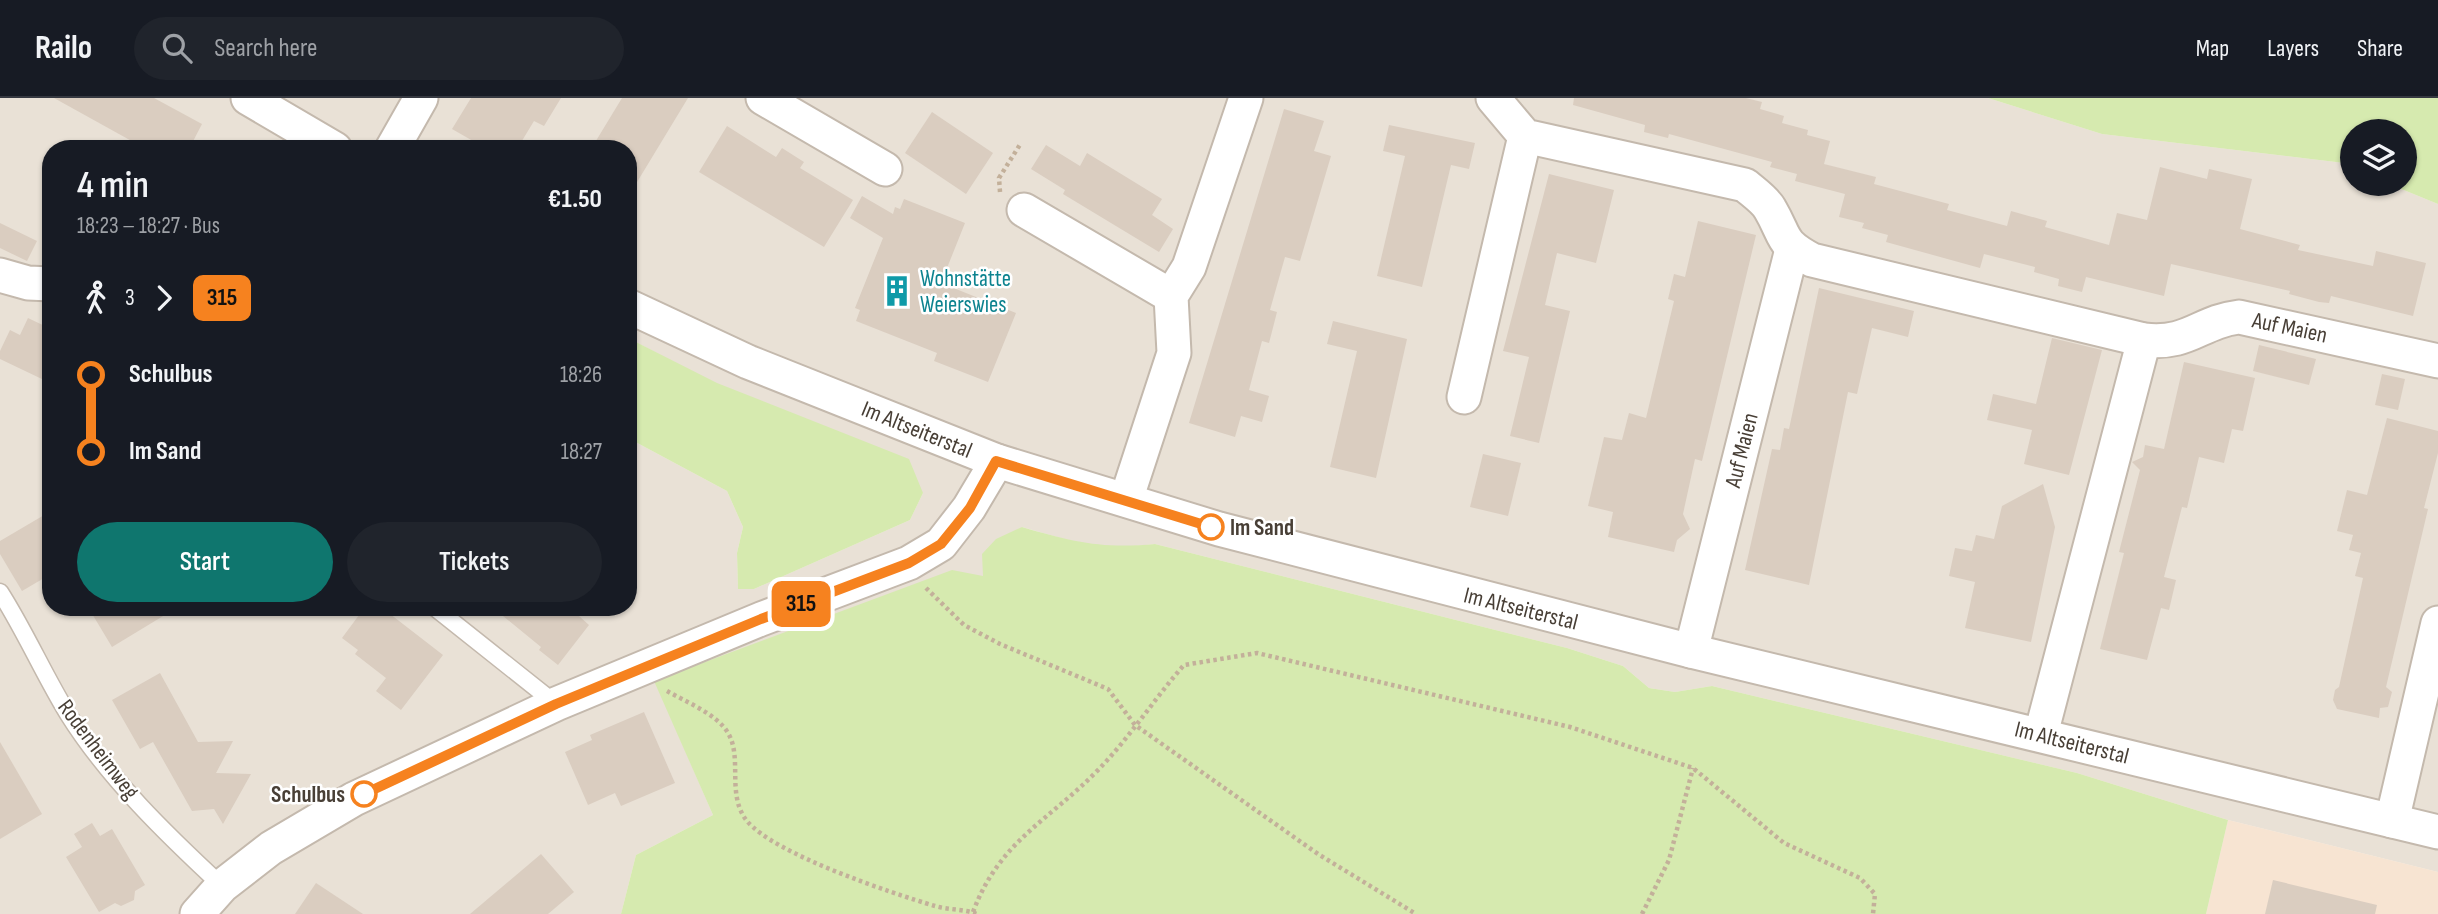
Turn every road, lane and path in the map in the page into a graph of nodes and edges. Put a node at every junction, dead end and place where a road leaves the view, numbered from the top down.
1 (248, 98) edge
2 (421, 98) edge
3 (763, 98) edge
4 (1246, 98) edge
5 (1493, 98) edge
6 (1525, 136) junction
7 (320, 140) edge
8 (397, 140) edge
9 (1021, 144) dead end
10 (885, 169) dead end
11 (1024, 209) joint
12 (1792, 249) junction
13 (0, 275) edge
14 (42, 284) edge
15 (1171, 296) junction
16 (637, 310) edge
17 (2144, 340) junction
18 (2438, 361) edge
19 (1464, 397) dead end
20 (996, 461) junction
21 (1126, 500) junction
22 (909, 563) junction
23 (0, 592) edge
24 (445, 616) edge
25 (2438, 623) edge
26 (1691, 651) junction
27 (645, 667) junction
28 (556, 704) junction
29 (1135, 725) junction
30 (2040, 734) junction
31 (1693, 768) junction
32 (2392, 821) junction
33 (2438, 832) edge
34 (222, 886) junction
35 (975, 913) edge
36 (197, 914) edge
37 (1416, 914) edge
38 (1642, 914) edge
39 (1873, 914) edge

1 - 7 street
2 - 8 street
3 - 10 street
4 - 15 street
5 - 6 street
6 - 12 street
6 - 19 street
9 - 11 path
11 - 15 street
12 - 17 street, Auf Maien
12 - 26 street, Auf Maien
13 - 14 street
15 - 21 street
16 - 20 street, Im Altseiterstal
17 - 18 street, Auf Maien
17 - 30 street
20 - 21 street, Im Altseiterstal
20 - 22 street
21 - 26 street, Im Altseiterstal
22 - 27 street
22 - 29 path
23 - 34 lane, Rodenheimweg
24 - 28 lane
25 - 32 street
26 - 30 street, Im Altseiterstal
27 - 28 street
27 - 35 path
28 - 34 street
29 - 31 path
29 - 35 path
29 - 37 path
30 - 32 street, Im Altseiterstal
31 - 38 path
31 - 39 path
32 - 33 street, Im Altseiterstal
34 - 36 street

